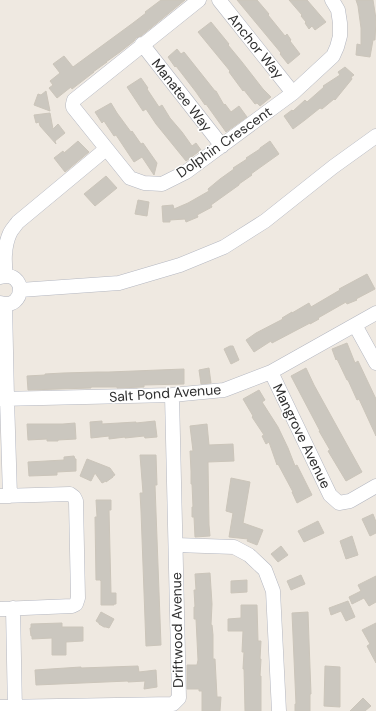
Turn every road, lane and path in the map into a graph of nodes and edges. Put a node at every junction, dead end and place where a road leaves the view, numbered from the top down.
1 (199, 0) edge
2 (219, 0) edge
3 (332, 0) edge
4 (142, 44) junction
5 (293, 93) junction
6 (376, 136) edge
7 (222, 146) junction
8 (106, 149) junction
9 (3, 276) edge
10 (20, 290) junction
11 (3, 304) edge
12 (376, 313) edge
13 (355, 325) junction
14 (376, 364) edge
15 (271, 372) junction
16 (172, 395) junction
17 (3, 399) edge
18 (376, 486) edge
19 (5, 496) edge
20 (176, 546) junction
21 (6, 609) edge
22 (0, 707) edge
23 (116, 708) edge
24 (15, 709) edge
25 (279, 711) edge

1 - 4 street, Dolphin Crescent
2 - 5 street, Anchor Way
3 - 5 street, Dolphin Crescent
4 - 7 street, Manatee Way
4 - 8 street, Dolphin Crescent
5 - 7 street, Dolphin Crescent
6 - 10 street
7 - 8 street, Dolphin Crescent
8 - 9 street
9 - 10 street
10 - 11 street
11 - 17 street
12 - 13 street, Salt Pond Avenue
13 - 14 street
13 - 15 street, Salt Pond Avenue
15 - 16 street, Salt Pond Avenue
15 - 18 street, Mangrove Avenue
16 - 17 street, Salt Pond Avenue
16 - 20 street, Driftwood Avenue
17 - 19 street
19 - 21 street
20 - 23 street, Driftwood Avenue
20 - 25 street
21 - 24 street
22 - 24 street, Driftwood Avenue
23 - 24 street, Driftwood Avenue

